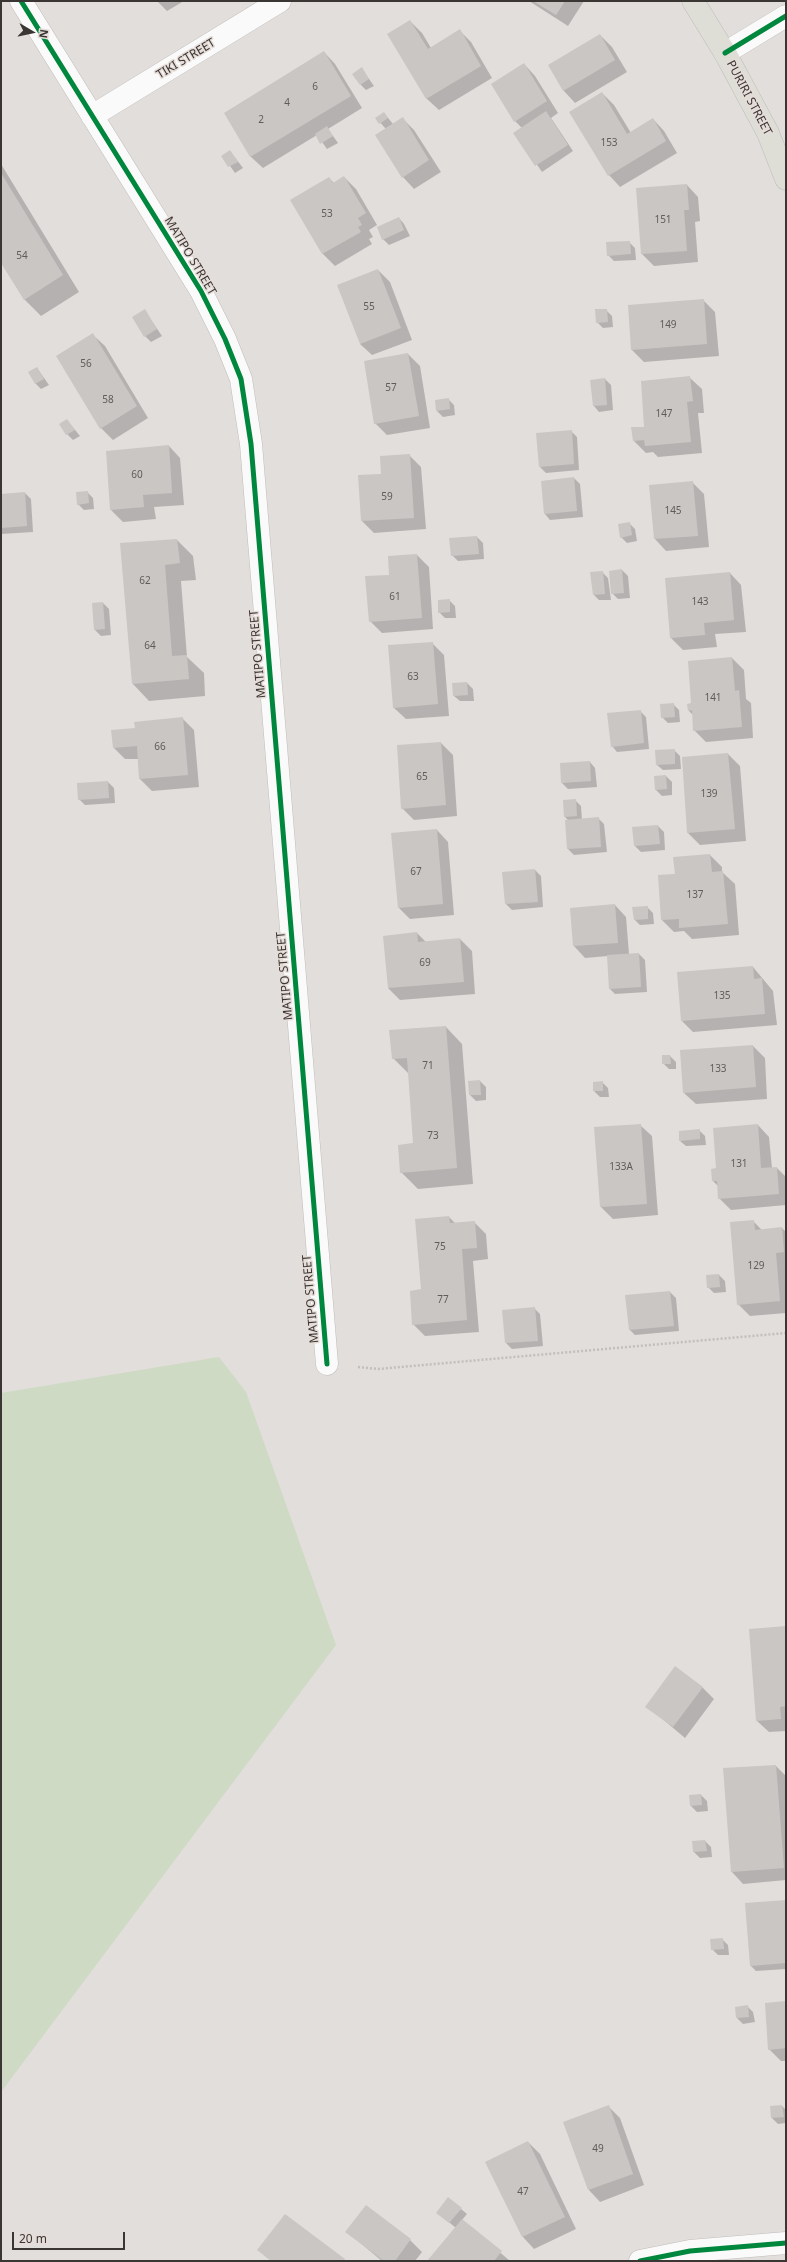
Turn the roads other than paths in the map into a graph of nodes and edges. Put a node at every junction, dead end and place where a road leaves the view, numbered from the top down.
1 (21, 1) edge
2 (280, 1) edge
3 (693, 1) edge
4 (786, 16) edge
5 (725, 53) junction
6 (92, 116) junction
7 (786, 179) edge
8 (327, 1364) road end
9 (786, 2243) edge
10 (640, 2261) edge

1 - 6 street, MATIPO STREET
2 - 6 street, TIKI STREET
3 - 5 main road, PURIRI STREET
4 - 5 street
5 - 7 main road, PURIRI STREET
6 - 8 street, MATIPO STREET
9 - 10 street

